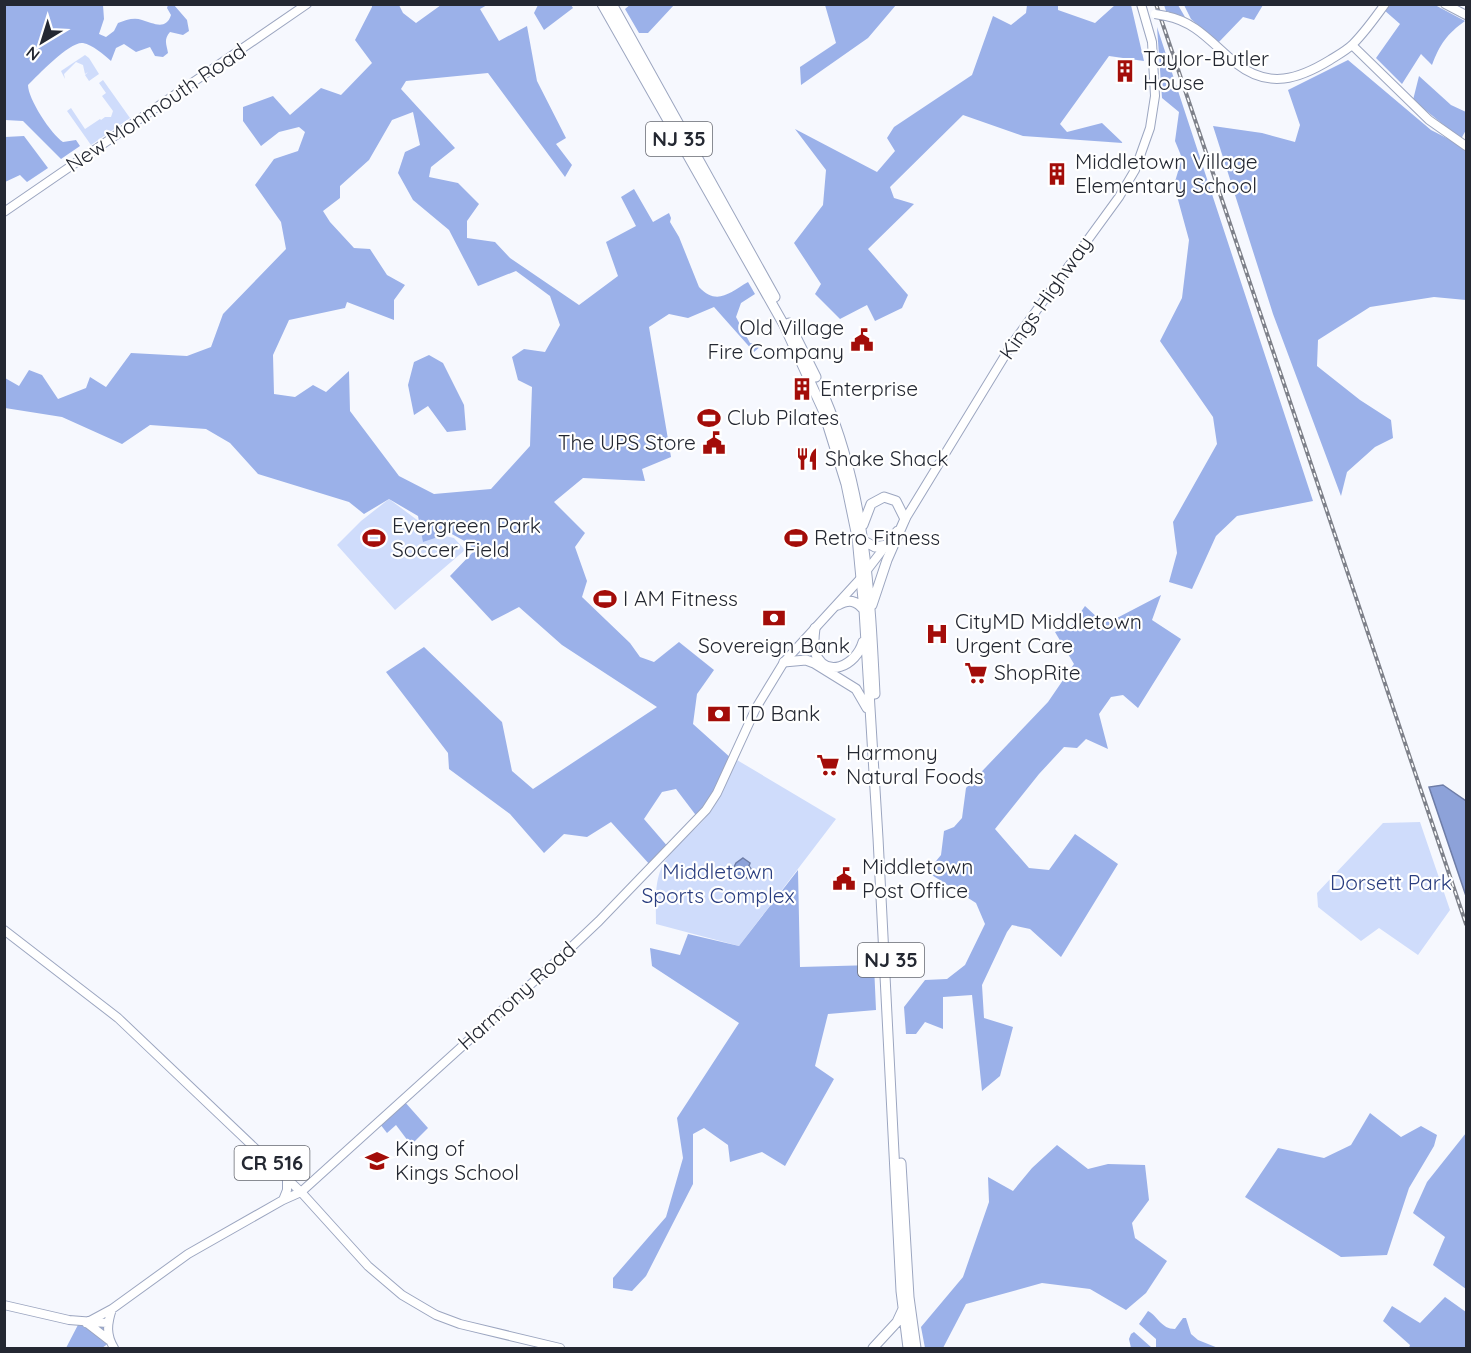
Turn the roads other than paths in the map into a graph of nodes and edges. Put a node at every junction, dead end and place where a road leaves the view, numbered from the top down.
1 (308, 4) edge
2 (602, 4) edge
3 (612, 4) edge
4 (1141, 4) edge
5 (1385, 4) edge
6 (1445, 4) edge
7 (1144, 13) junction
8 (1467, 15) edge
9 (1352, 45) junction
10 (1467, 146) edge
11 (4, 212) edge
12 (905, 519) junction
13 (862, 530) junction
14 (864, 541) junction
15 (887, 545) junction
16 (864, 574) junction
17 (838, 605) junction
18 (867, 610) junction
19 (815, 628) junction
20 (865, 633) junction
21 (784, 662) junction
22 (870, 719) junction
23 (4, 930) edge
24 (287, 1177) junction
25 (301, 1192) junction
26 (283, 1200) junction
27 (4, 1305) edge
28 (904, 1306) junction
29 (111, 1309) junction
30 (86, 1323) junction
31 (107, 1323) junction
32 (109, 1340) junction
33 (114, 1348) edge
34 (561, 1348) edge
35 (873, 1348) edge
36 (908, 1348) edge
37 (916, 1348) edge

1 - 11 street, New Monmouth Road
2 - 16 highway, NJ 35
3 - 13 highway, NJ 35
4 - 7 street, Kings Highway
5 - 9 street
6 - 8 street
7 - 9 street, bridge
7 - 12 street, Kings Highway
9 - 10 street
12 - 13 highway
12 - 15 street, Kings Highway
12 - 18 highway
13 - 14 highway, NJ 35
14 - 15 highway
14 - 16 highway, NJ 35
15 - 16 street, Kings Highway
16 - 17 street, Harmony Road
16 - 18 highway, NJ 35
17 - 18 highway
17 - 19 street, Harmony Road
18 - 20 highway, NJ 35
18 - 37 highway, NJ 35
19 - 20 highway
19 - 21 street, Harmony Road
20 - 22 highway, NJ 35
21 - 22 highway
21 - 25 street, Harmony Road
22 - 28 highway, NJ 35
23 - 24 main road, CR 516
24 - 25 main road, CR 516
24 - 26 street
25 - 26 street, Harmony Road
25 - 34 main road, CR 516
26 - 29 street, Harmony Road
27 - 30 street
28 - 35 highway
28 - 36 highway, NJ 35
29 - 30 street, Harmony Road
29 - 31 street
30 - 31 street
30 - 32 street
31 - 32 street
32 - 33 street

